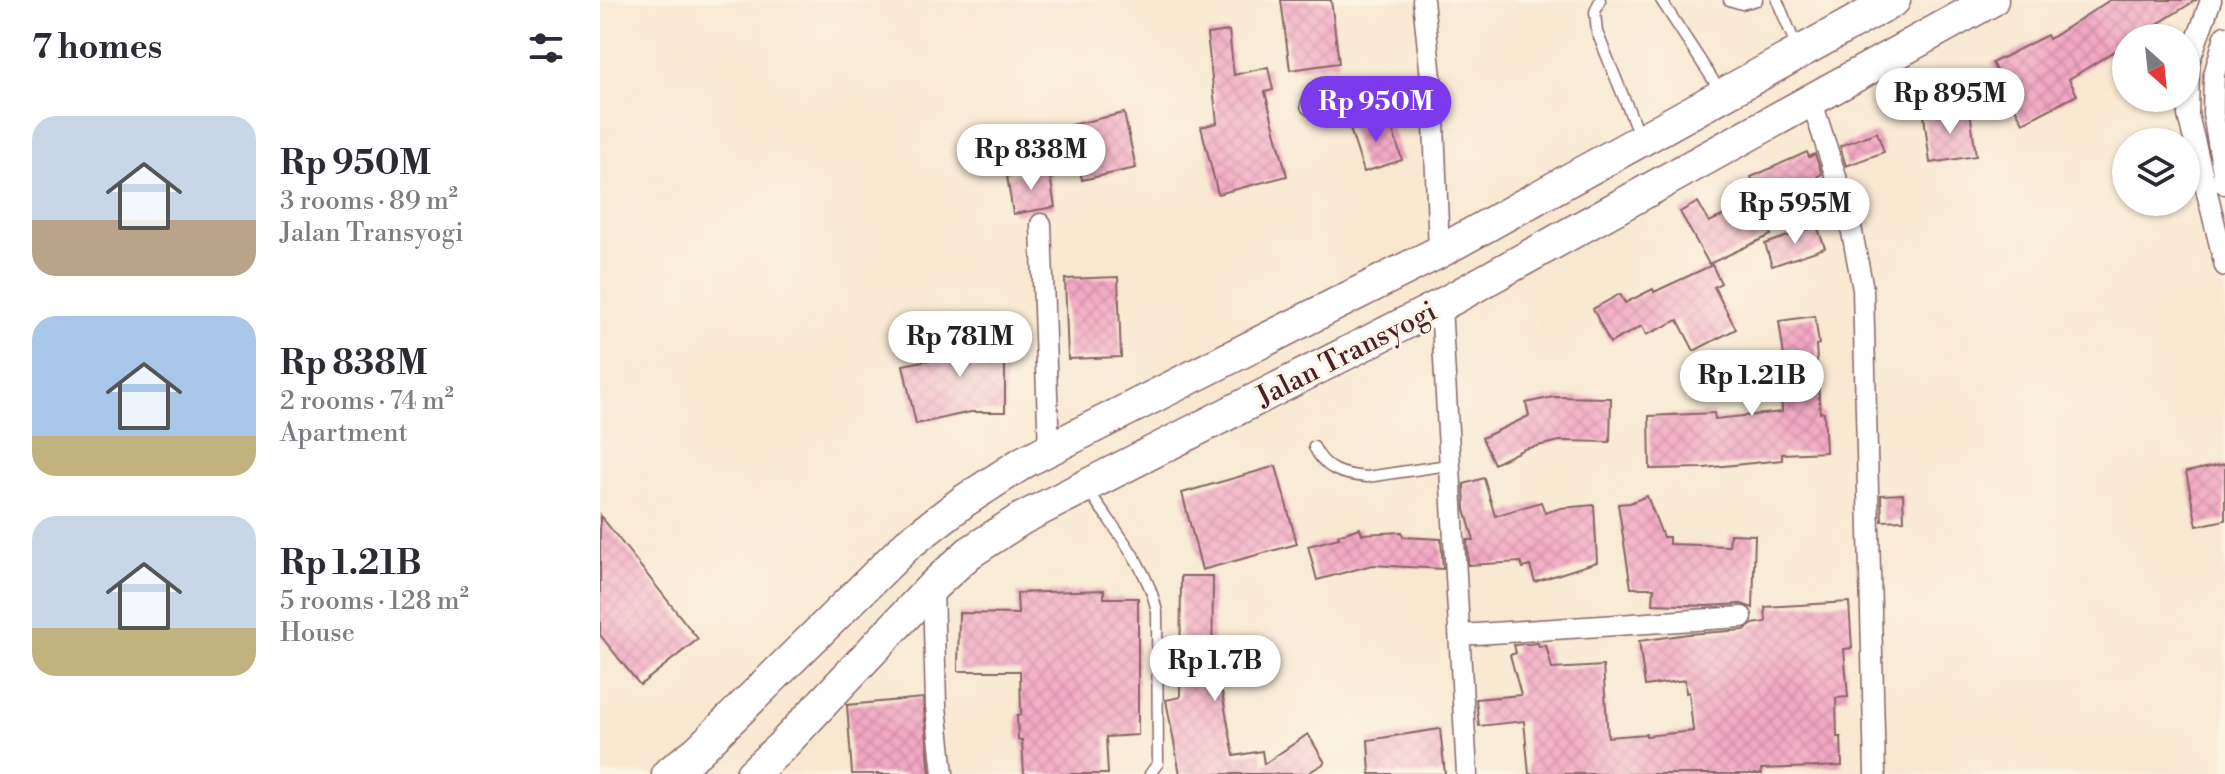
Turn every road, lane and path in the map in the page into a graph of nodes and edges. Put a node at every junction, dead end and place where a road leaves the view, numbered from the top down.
1 (1423, 0) edge
2 (1600, 0) edge
3 (1661, 0) edge
4 (1729, 0) edge
5 (1757, 0) edge
6 (1777, 0) edge
7 (1992, 0) edge
8 (2211, 0) edge
9 (1889, 2) edge
10 (2200, 31) edge
11 (2225, 36) edge
12 (1799, 54) junction
13 (2200, 68) edge
14 (2214, 75) junction
15 (1723, 96) junction
16 (1433, 97) junction
17 (1812, 102) junction
18 (1311, 105) dead end
19 (2188, 112) edge
20 (2213, 113) junction
21 (2188, 115) junction
22 (1641, 141) junction
23 (2225, 184) edge
24 (1041, 224) dead end
25 (1439, 252) junction
26 (2225, 266) edge
27 (1441, 305) junction
28 (1314, 447) dead end
29 (1049, 450) junction
30 (1448, 465) junction
31 (1085, 486) junction
32 (933, 586) junction
33 (1742, 617) dead end
34 (1460, 635) junction
35 (800, 649) junction
36 (840, 682) junction
37 (668, 774) edge
38 (752, 774) edge
39 (943, 774) edge
40 (1150, 774) edge
41 (1467, 774) edge
42 (1875, 774) edge

1 - 16 street
2 - 22 lane
3 - 15 lane
4 - 5 lane
6 - 12 lane
7 - 17 highway, Jalan Transyogi
8 - 10 street
9 - 12 highway, Jalan Transyogi
11 - 14 street
12 - 15 highway, Jalan Transyogi
13 - 14 street
14 - 20 street
15 - 22 highway, Jalan Transyogi
16 - 18 street
16 - 25 street
17 - 27 highway, Jalan Transyogi
17 - 42 street
19 - 21 street
20 - 21 street
20 - 23 street
21 - 26 street
22 - 25 highway, Jalan Transyogi
24 - 29 street
25 - 29 highway, Jalan Transyogi
27 - 30 street
27 - 31 highway, Jalan Transyogi
28 - 30 lane
29 - 35 highway, Jalan Transyogi
30 - 34 street
31 - 32 highway, Jalan Transyogi
31 - 40 lane
32 - 36 highway, Jalan Transyogi
32 - 39 street
33 - 34 street
34 - 41 street
35 - 36 highway
35 - 37 highway, Jalan Transyogi
36 - 38 highway, Jalan Transyogi

